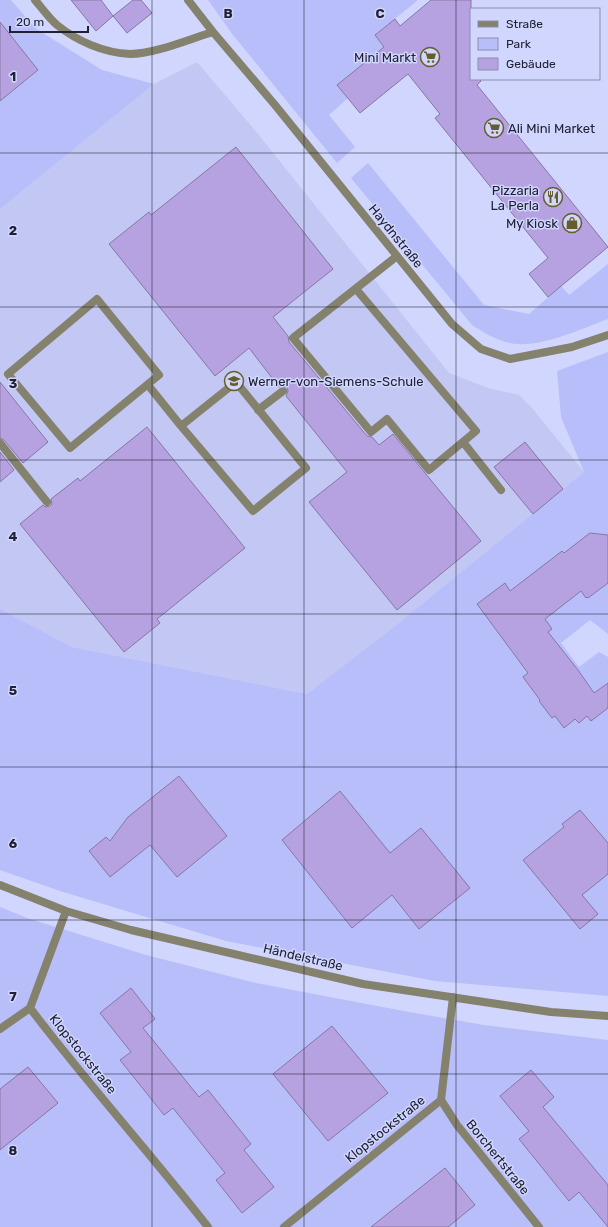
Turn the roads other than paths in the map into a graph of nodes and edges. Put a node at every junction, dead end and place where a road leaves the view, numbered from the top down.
1 (35, 0) edge
2 (188, 0) edge
3 (213, 32) junction
4 (397, 256) junction
5 (356, 288) junction
6 (608, 335) edge
7 (148, 385) junction
8 (283, 391) dead end
9 (258, 410) junction
10 (181, 426) junction
11 (462, 442) junction
12 (0, 443) edge
13 (501, 490) dead end
14 (47, 502) dead end
15 (0, 885) edge
16 (66, 911) junction
17 (453, 997) junction
18 (30, 1008) junction
19 (608, 1016) edge
20 (0, 1029) edge
21 (440, 1100) junction
22 (208, 1227) edge
23 (284, 1227) edge
24 (539, 1227) edge

1 - 3 street
2 - 3 street, Haydnstraße
3 - 4 street, Haydnstraße
4 - 5 street
4 - 6 street, Haydnstraße
5 - 11 street
5 - 11 street
7 - 7 street
7 - 10 street
8 - 9 street
9 - 10 street
9 - 10 street
11 - 13 street
12 - 14 street
15 - 16 street, Händelstraße
16 - 17 street, Händelstraße
16 - 18 street
17 - 19 street, Händelstraße
17 - 21 street, Klopstockstraße
18 - 20 street
18 - 22 street, Klopstockstraße
21 - 23 street, Klopstockstraße
21 - 24 street, Borchertstraße

